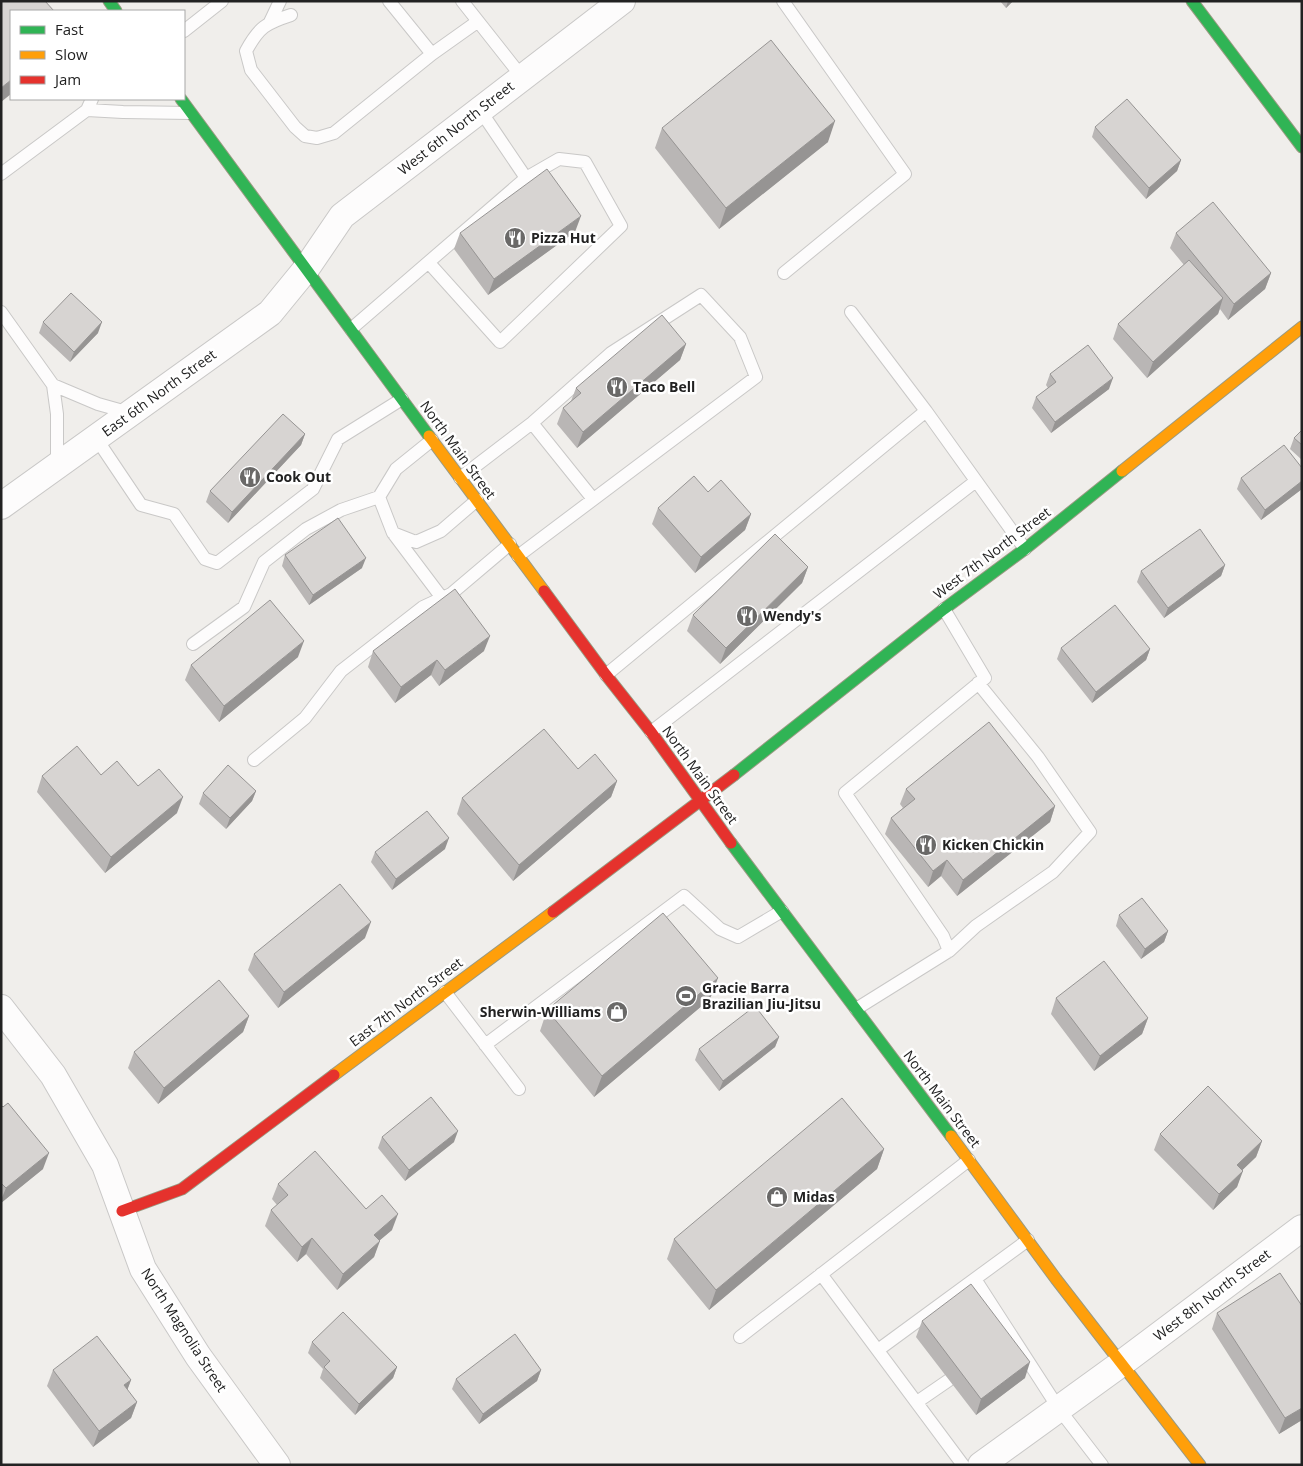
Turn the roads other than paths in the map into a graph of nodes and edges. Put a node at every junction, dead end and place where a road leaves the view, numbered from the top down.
1 (222, 1) edge
2 (280, 1) edge
3 (389, 1) edge
4 (462, 1) edge
5 (622, 1) edge
6 (782, 1) edge
7 (1192, 1) edge
8 (291, 14) dead end
9 (270, 22) junction
10 (477, 22) junction
11 (185, 30) edge
12 (432, 54) junction
13 (522, 77) junction
14 (182, 100) edge
15 (90, 104) edge
16 (480, 110) junction
17 (191, 113) junction
18 (1302, 147) edge
19 (1, 174) edge
20 (526, 178) junction
21 (429, 263) junction
22 (306, 268) junction
23 (784, 273) dead end
24 (1, 312) edge
25 (851, 312) dead end
26 (1302, 327) edge
27 (351, 329) junction
28 (53, 385) junction
29 (402, 399) junction
30 (926, 411) junction
31 (130, 413) junction
32 (532, 423) junction
33 (96, 438) junction
34 (432, 440) junction
35 (56, 466) junction
36 (460, 478) junction
37 (976, 481) junction
38 (379, 497) junction
39 (593, 499) junction
40 (477, 500) junction
41 (1, 506) edge
42 (393, 533) junction
43 (510, 544) junction
44 (1025, 549) junction
45 (518, 556) junction
46 (442, 598) junction
47 (944, 609) junction
48 (192, 644) dead end
49 (606, 675) junction
50 (978, 683) junction
51 (651, 732) junction
52 (254, 760) dead end
53 (700, 802) junction
54 (782, 911) junction
55 (949, 950) junction
56 (445, 992) junction
57 (1, 1008) edge
58 (856, 1009) junction
59 (485, 1046) junction
60 (518, 1089) dead end
61 (969, 1160) junction
62 (122, 1211) junction
63 (1302, 1228) edge
64 (1028, 1240) junction
65 (821, 1274) junction
66 (975, 1279) junction
67 (1011, 1335) junction
68 (740, 1337) dead end
69 (999, 1344) edge
70 (878, 1350) junction
71 (1122, 1363) junction
72 (949, 1380) edge
73 (916, 1402) junction
74 (1059, 1409) junction
75 (277, 1465) edge
76 (963, 1465) edge
77 (981, 1465) edge
78 (1102, 1465) edge
79 (1200, 1465) edge

1 - 11 lane
2 - 9 lane
3 - 12 lane
4 - 10 lane
5 - 13 street, West 6th North Street
6 - 23 lane
7 - 18 main road
8 - 9 lane
9 - 12 lane
10 - 12 lane
10 - 13 lane
13 - 16 street, West 6th North Street
14 - 17 main road, North Main Street
15 - 17 lane
15 - 19 lane
16 - 20 lane
16 - 22 street, West 6th North Street
17 - 22 main road, North Main Street
20 - 21 lane
20 - 21 lane
21 - 27 lane
22 - 27 main road, North Main Street
22 - 31 street, East 6th North Street
24 - 28 lane
25 - 30 lane
26 - 44 main road, West 7th North Street
27 - 29 main road, North Main Street
28 - 31 lane
28 - 35 lane
29 - 33 lane
29 - 34 main road, North Main Street
30 - 37 lane
30 - 49 lane
31 - 33 street, East 6th North Street
32 - 36 lane
32 - 39 lane
32 - 39 lane
33 - 35 street, East 6th North Street
34 - 36 main road, North Main Street
34 - 38 lane
35 - 41 street, East 6th North Street
36 - 40 main road, North Main Street
37 - 44 lane
37 - 51 lane
38 - 42 lane
38 - 48 lane
39 - 45 lane
40 - 42 lane
40 - 43 main road, North Main Street
42 - 46 lane
43 - 45 main road, North Main Street
43 - 46 lane
44 - 47 main road, West 7th North Street
45 - 49 main road, North Main Street
46 - 52 lane
47 - 50 lane
47 - 53 main road, West 7th North Street
49 - 51 main road, North Main Street
50 - 55 lane
50 - 55 lane
51 - 53 main road, North Main Street
53 - 54 main road, North Main Street
53 - 56 main road, East 7th North Street
54 - 58 main road, North Main Street
54 - 59 lane
55 - 58 lane
56 - 59 lane
56 - 62 main road, East 7th North Street
57 - 62 street, North Magnolia Street
58 - 61 main road, North Main Street
59 - 60 lane
61 - 64 main road, North Main Street
61 - 65 lane
62 - 75 street, North Magnolia Street
63 - 71 street, West 8th North Street
64 - 66 lane
64 - 71 main road, North Main Street
65 - 68 lane
65 - 70 lane
66 - 67 lane
66 - 70 lane
67 - 69 lane
67 - 74 lane
70 - 73 lane
71 - 74 street, West 8th North Street
71 - 79 main road, North Main Street
72 - 73 lane
73 - 76 lane
74 - 77 street, West 8th North Street
74 - 78 lane

